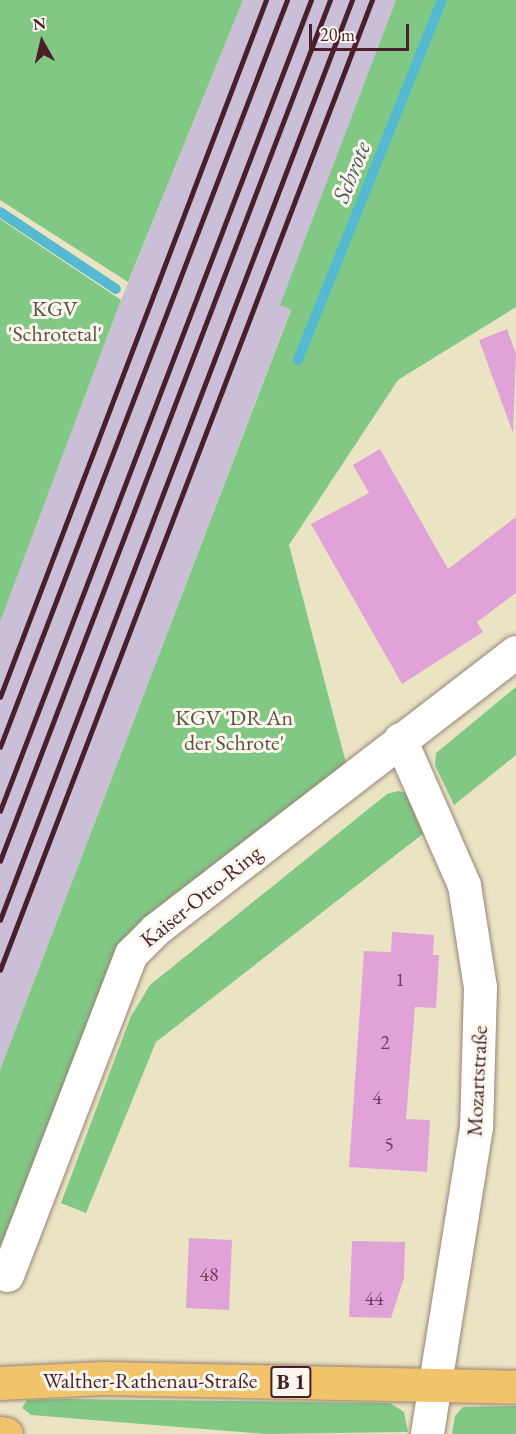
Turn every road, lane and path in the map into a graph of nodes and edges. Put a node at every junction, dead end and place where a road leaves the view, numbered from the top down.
1 (516, 652) edge
2 (400, 739) junction
3 (7, 1275) dead end
4 (0, 1383) edge
5 (434, 1386) junction
6 (516, 1387) edge
7 (0, 1433) edge
8 (6, 1434) edge
9 (427, 1434) edge

1 - 2 street, Kaiser-Otto-Ring
2 - 3 street, Kaiser-Otto-Ring
2 - 5 street, Mozartstraße
4 - 5 main road, Walther-Rathenau-Straße / B 1
5 - 6 main road, Walther-Rathenau-Straße / B 1
5 - 9 street, Mozartstraße
7 - 8 main road

